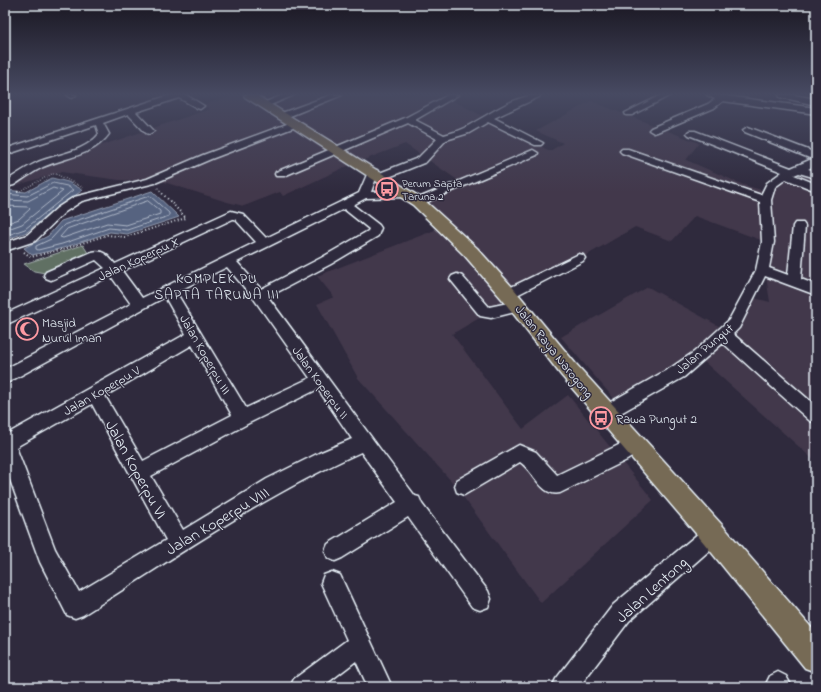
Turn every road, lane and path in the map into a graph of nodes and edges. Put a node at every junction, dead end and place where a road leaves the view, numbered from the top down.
1 (78, 127) edge
2 (102, 127) edge
3 (145, 127) edge
4 (286, 127) edge
5 (300, 127) edge
6 (390, 127) edge
7 (422, 127) edge
8 (473, 127) edge
9 (506, 127) edge
10 (660, 127) edge
11 (654, 130) dead end
12 (748, 130) dead end
13 (149, 131) dead end
14 (692, 133) dead end
15 (443, 138) junction
16 (538, 143) dead end
17 (336, 149) junction
18 (625, 151) dead end
19 (5, 152) edge
20 (533, 153) dead end
21 (816, 157) edge
22 (816, 161) edge
23 (792, 172) junction
24 (280, 174) dead end
25 (376, 174) junction
26 (816, 175) edge
27 (12, 188) joint
28 (158, 188) dead end
29 (816, 188) edge
30 (83, 191) dead end
31 (364, 195) junction
32 (412, 198) junction
33 (765, 200) junction
34 (345, 204) junction
35 (799, 226) dead end
36 (25, 241) junction
37 (264, 242) junction
38 (5, 247) edge
39 (579, 258) dead end
40 (228, 260) junction
41 (114, 270) junction
42 (762, 270) junction
43 (51, 275) dead end
44 (457, 279) dead end
45 (794, 282) junction
46 (168, 290) junction
47 (816, 290) edge
48 (259, 296) junction
49 (513, 300) junction
50 (140, 306) junction
51 (5, 320) edge
52 (723, 333) junction
53 (195, 336) junction
54 (5, 377) edge
55 (321, 380) junction
56 (95, 394) junction
57 (606, 412) junction
58 (816, 416) edge
59 (243, 418) junction
60 (5, 442) edge
61 (364, 442) junction
62 (635, 445) junction
63 (140, 472) junction
64 (464, 486) dead end
65 (412, 504) junction
66 (713, 534) junction
67 (179, 543) junction
68 (334, 550) dead end
69 (332, 583) dead end
70 (480, 599) dead end
71 (360, 644) junction
72 (816, 657) edge
73 (302, 687) edge
74 (380, 687) edge
75 (564, 687) edge

1 - 19 street
2 - 27 street
3 - 13 street
4 - 36 street
5 - 17 main road, Jalan Raya Narogong
6 - 17 street
7 - 15 street
8 - 15 street
9 - 16 street
10 - 11 street
12 - 21 street
14 - 23 street
15 - 25 street
17 - 24 street
17 - 25 main road, Jalan Raya Narogong
18 - 33 street
20 - 32 street
22 - 23 street
23 - 26 street
23 - 29 street
23 - 33 street
25 - 31 street
25 - 32 main road, Jalan Raya Narogong
27 - 30 path
28 - 36 path
31 - 32 street
31 - 34 street
32 - 49 main road, Jalan Raya Narogong
33 - 42 street, Jalan Pungut
34 - 37 street
34 - 48 street
35 - 45 street
36 - 38 street
37 - 40 street
37 - 41 street, Jalan Koperpu X
39 - 49 street
40 - 46 street
40 - 48 street, Jalan Koperpu II
41 - 43 street
41 - 50 street
41 - 51 street, Jalan Koperpu X
42 - 45 street
42 - 52 street, Jalan Pungut
44 - 49 street
45 - 47 street
46 - 50 street
46 - 53 street, Jalan Koperpu III
48 - 55 street, Jalan Koperpu II
49 - 57 main road, Jalan Raya Narogong
50 - 54 street
52 - 57 street, Jalan Pungut
52 - 58 street
53 - 56 street, Jalan Koperpu V
53 - 59 street, Jalan Koperpu III
55 - 59 street
55 - 61 street, Jalan Koperpu II
56 - 60 street, Jalan Koperpu V
56 - 63 street, Jalan Koperpu VI
57 - 62 main road, Jalan Raya Narogong
59 - 63 street
60 - 67 street, Jalan Koperpu VIII
61 - 65 street, Jalan Koperpu II
61 - 67 street, Jalan Koperpu VIII
62 - 64 street
62 - 66 main road, Jalan Raya Narogong
63 - 67 street, Jalan Koperpu VI
65 - 68 street
65 - 70 street, Jalan Koperpu II
66 - 72 main road, Jalan Raya Narogong
66 - 75 street, Jalan Lentong
69 - 71 street
71 - 73 street
71 - 74 street

